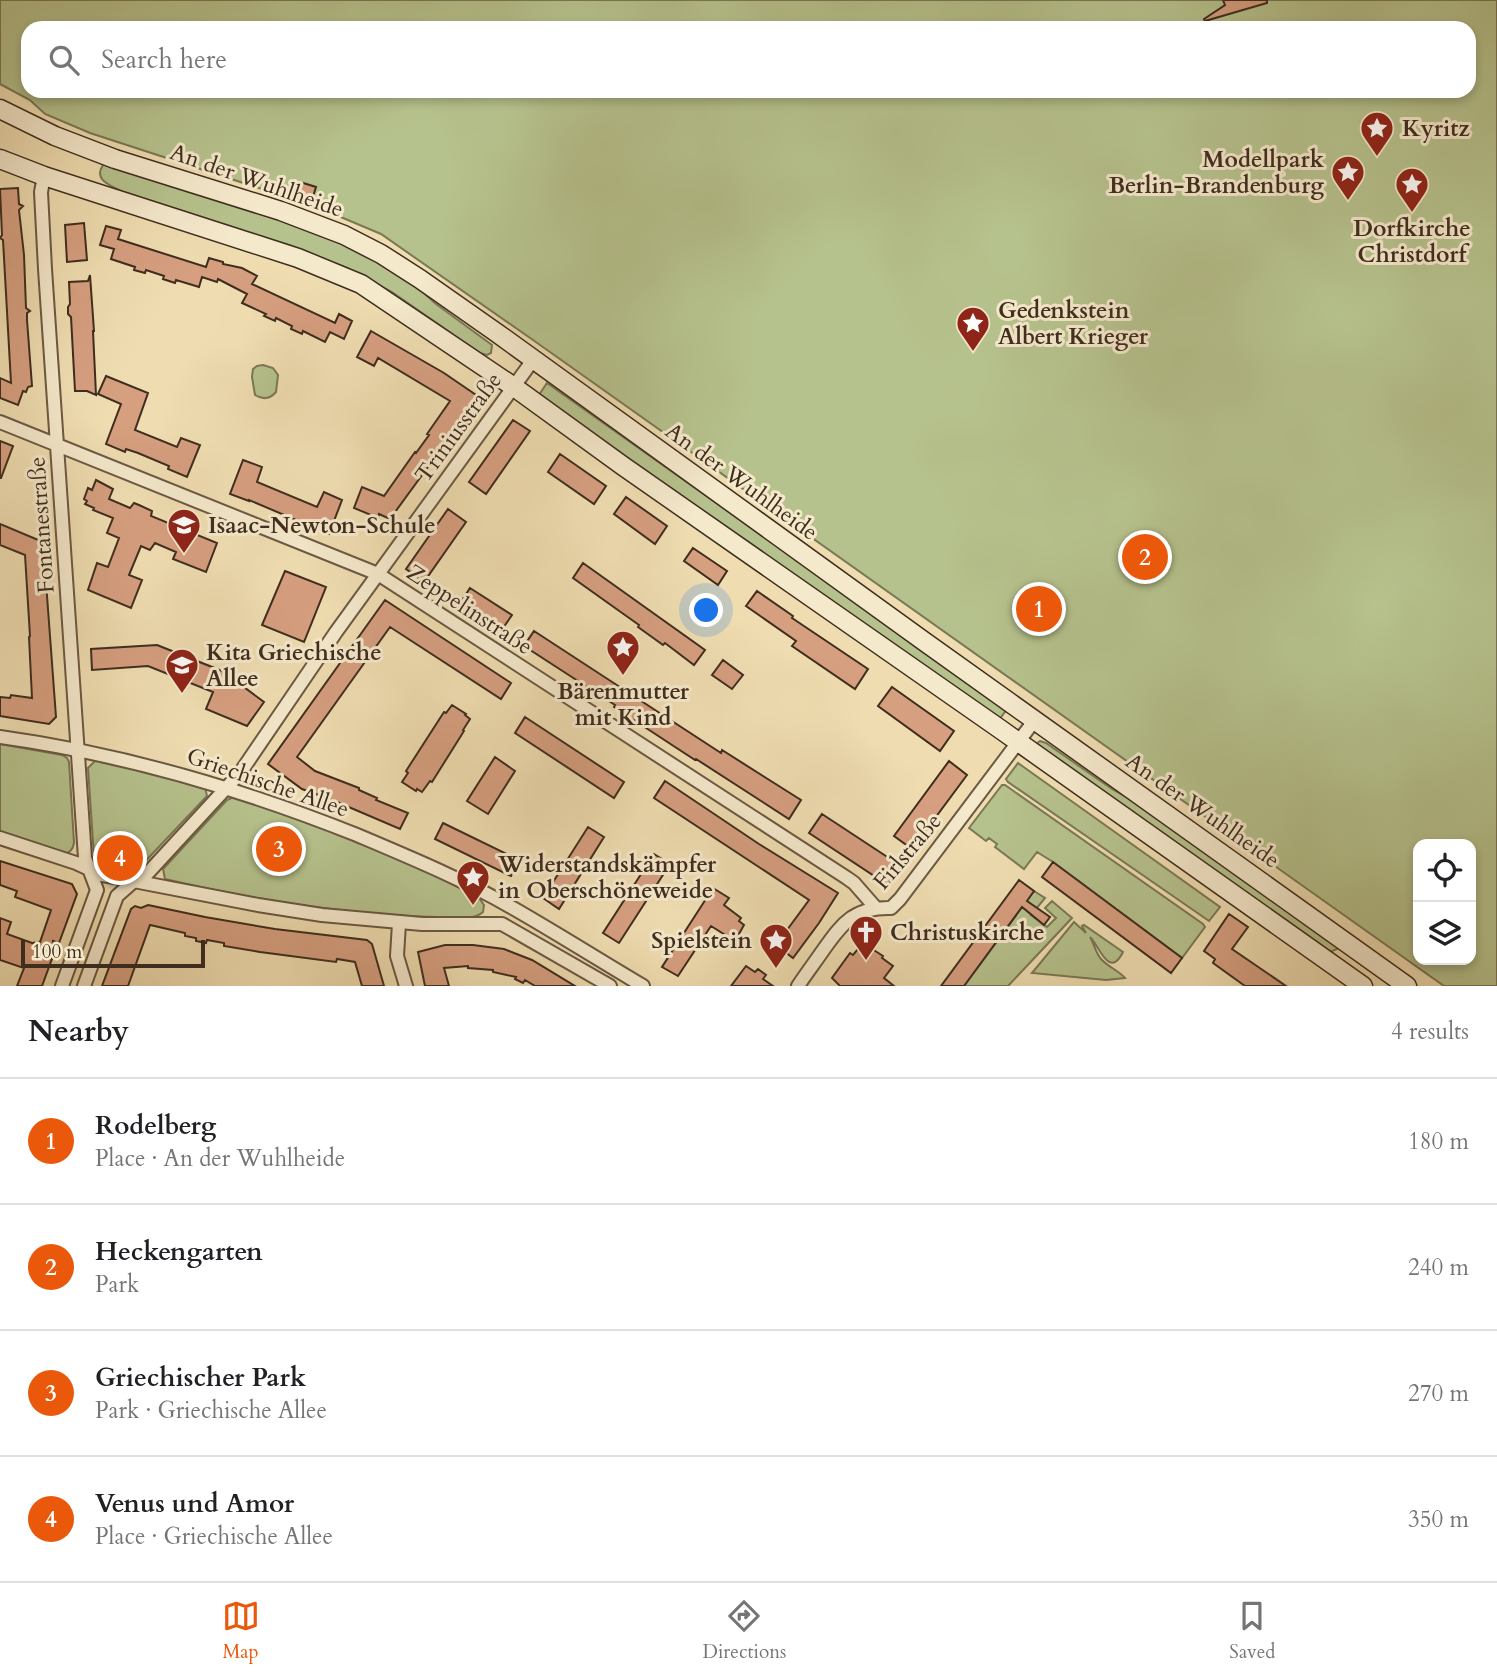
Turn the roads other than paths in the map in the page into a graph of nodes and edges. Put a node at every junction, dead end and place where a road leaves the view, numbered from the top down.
1 (0, 109) edge
2 (0, 159) edge
3 (44, 176) junction
4 (533, 360) junction
5 (514, 387) junction
6 (0, 422) edge
7 (56, 444) junction
8 (378, 574) junction
9 (1034, 721) junction
10 (0, 737) edge
11 (1018, 742) junction
12 (78, 750) junction
13 (226, 787) junction
14 (0, 838) edge
15 (91, 870) junction
16 (134, 881) junction
17 (509, 906) junction
18 (875, 907) junction
19 (399, 923) junction
20 (502, 924) junction
21 (62, 986) edge
22 (84, 986) edge
23 (406, 986) edge
24 (610, 986) edge
25 (643, 986) edge
26 (797, 986) edge
27 (1363, 986) edge
28 (1407, 986) edge

1 - 4 main road, An der Wuhlheide
2 - 3 main road
3 - 5 main road
3 - 7 street, Fontanestraße
4 - 5 street, Triniusstraße
4 - 9 main road, An der Wuhlheide
5 - 8 street, Triniusstraße
5 - 11 main road
6 - 7 street, Zeppelinstraße
7 - 8 street, Zeppelinstraße
7 - 12 street, Fontanestraße
8 - 13 street, Triniusstraße
8 - 18 street, Zeppelinstraße
9 - 11 street, Firlstraße
9 - 28 main road, An der Wuhlheide
10 - 12 street, Griechische Allee
11 - 18 street, Firlstraße
11 - 27 main road
12 - 13 street, Griechische Allee
12 - 15 street, Fontanestraße
13 - 16 street, Triniusstraße
13 - 17 street, Griechische Allee
14 - 15 street
15 - 16 street
15 - 21 street, Fontanestraße
16 - 19 street
16 - 22 street, Triniusstraße
17 - 20 street
17 - 25 street, Griechische Allee
18 - 26 street, Firlstraße
19 - 20 street
19 - 23 street
20 - 24 street

